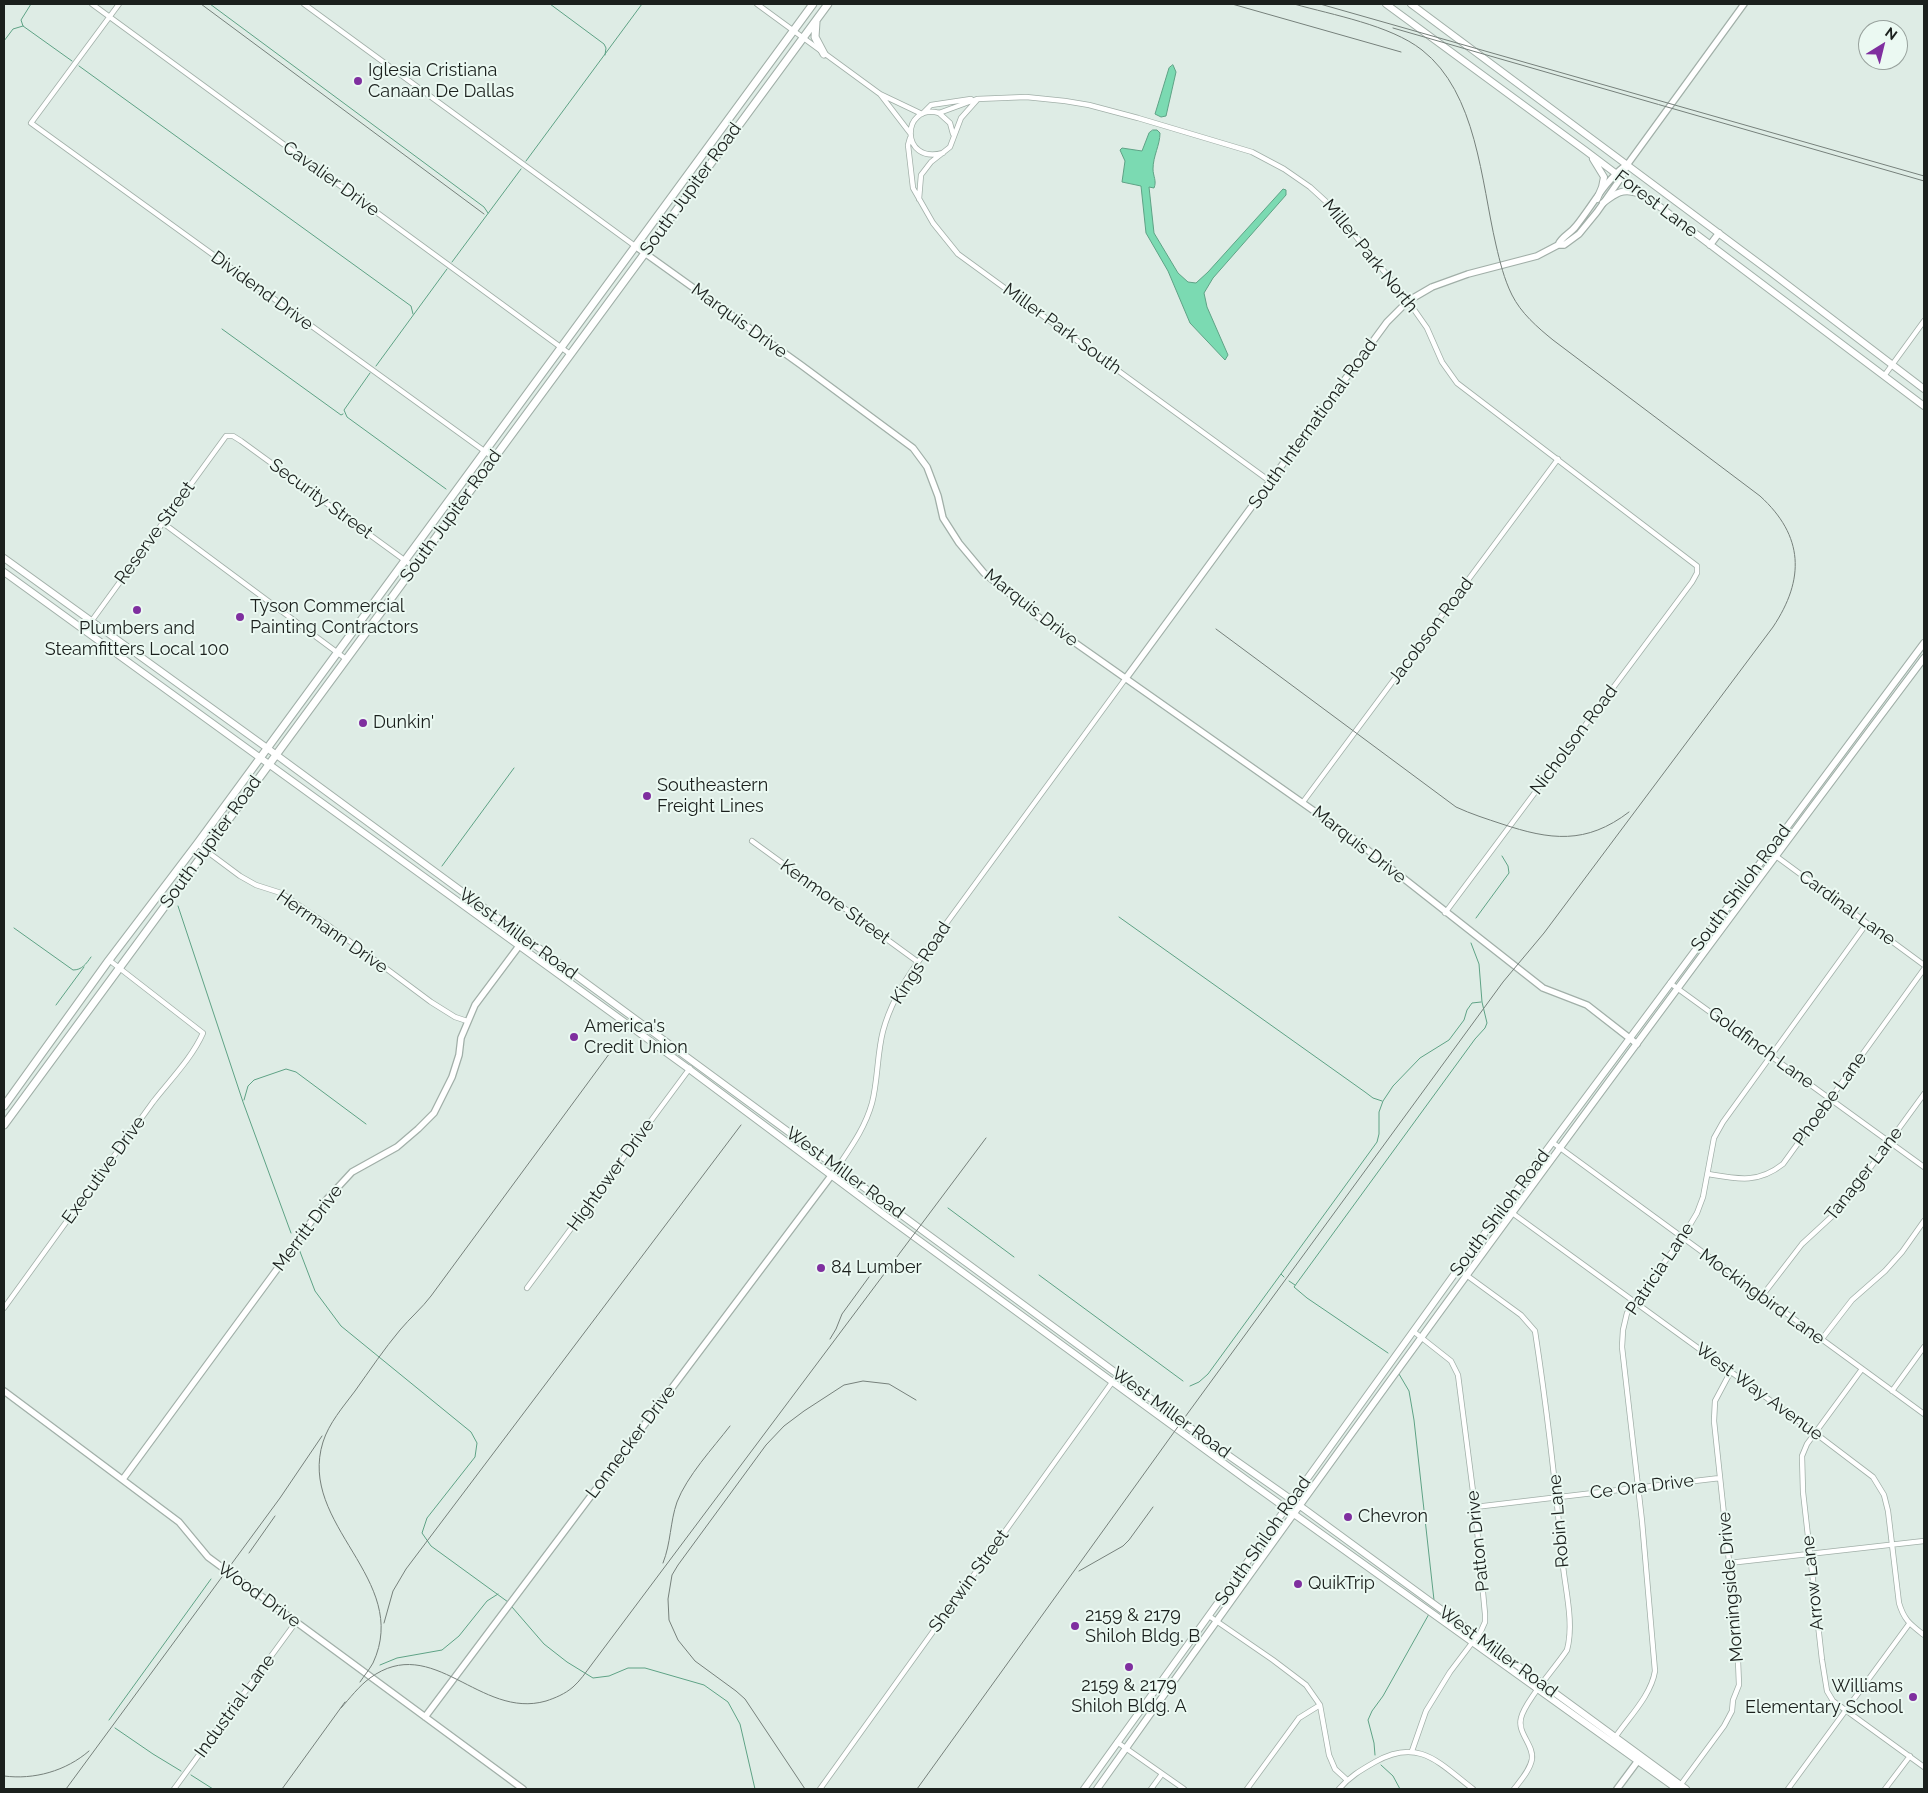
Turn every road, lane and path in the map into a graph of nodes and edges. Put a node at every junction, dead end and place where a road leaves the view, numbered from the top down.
1 (92, 4) edge
2 (118, 4) edge
3 (304, 4) edge
4 (756, 4) edge
5 (813, 4) edge
6 (828, 4) edge
7 (1386, 4) edge
8 (1411, 4) edge
9 (1744, 4) edge
10 (109, 16) junction
11 (816, 20) junction
12 (793, 31) junction
13 (803, 38) junction
14 (824, 54) junction
15 (880, 94) junction
16 (977, 99) junction
17 (939, 113) junction
18 (922, 114) junction
19 (910, 135) junction
20 (715, 138) junction
21 (953, 138) junction
22 (724, 145) junction
23 (1586, 151) junction
24 (943, 152) junction
25 (1627, 164) junction
26 (1615, 174) junction
27 (1621, 178) junction
28 (1642, 195) junction
29 (1597, 199) junction
30 (919, 200) junction
31 (1603, 203) junction
32 (1719, 234) junction
33 (1558, 245) junction
34 (1710, 245) junction
35 (635, 246) junction
36 (644, 253) junction
37 (1408, 301) junction
38 (1831, 318) junction
39 (1924, 321) edge
40 (1823, 330) junction
41 (560, 347) junction
42 (570, 354) junction
43 (1892, 364) junction
44 (1884, 376) junction
45 (1924, 388) edge
46 (521, 401) junction
47 (1924, 406) edge
48 (530, 408) junction
49 (226, 436) joint
50 (485, 452) junction
51 (494, 458) junction
52 (1558, 459) junction
53 (1271, 482) junction
54 (445, 505) junction
55 (454, 512) junction
56 (163, 523) junction
57 (4, 558) edge
58 (404, 560) junction
59 (1697, 566) joint
60 (414, 567) junction
61 (4, 572) edge
62 (92, 620) junction
63 (85, 630) junction
64 (1924, 643) edge
65 (337, 652) junction
66 (1924, 658) edge
67 (346, 659) junction
68 (157, 668) junction
69 (150, 677) junction
70 (1126, 678) junction
71 (268, 748) junction
72 (276, 755) junction
73 (261, 757) junction
74 (269, 763) junction
75 (1303, 802) junction
76 (752, 841) dead end
77 (197, 844) junction
78 (206, 850) junction
79 (1769, 851) junction
80 (1776, 856) junction
81 (1445, 913) junction
82 (1868, 923) junction
83 (525, 938) junction
84 (519, 946) junction
85 (109, 960) junction
86 (918, 962) junction
87 (1924, 965) edge
88 (119, 968) junction
89 (1924, 969) edge
90 (1670, 983) junction
91 (1678, 989) junction
92 (467, 1021) junction
93 (62, 1025) junction
94 (71, 1032) junction
95 (1629, 1038) junction
96 (1637, 1044) junction
97 (1771, 1055) junction
98 (694, 1062) junction
99 (689, 1069) junction
100 (1924, 1094) edge
101 (1830, 1098) junction
102 (4, 1106) edge
103 (4, 1125) edge
104 (1552, 1142) junction
105 (1889, 1142) junction
106 (1560, 1148) junction
107 (1924, 1167) edge
108 (837, 1168) junction
109 (1708, 1174) junction
110 (832, 1176) junction
111 (1504, 1207) junction
112 (1512, 1212) junction
113 (1924, 1221) edge
114 (1682, 1238) junction
115 (1458, 1269) junction
116 (1466, 1275) junction
117 (527, 1288) dead end
118 (1762, 1296) junction
119 (1635, 1302) junction
120 (4, 1308) edge
121 (1413, 1331) junction
122 (1421, 1337) junction
123 (1821, 1340) junction
124 (1924, 1347) edge
125 (1862, 1369) junction
126 (1731, 1371) junction
127 (1119, 1374) junction
128 (1112, 1381) junction
129 (1892, 1390) junction
130 (4, 1391) edge
131 (1924, 1414) edge
132 (1815, 1433) junction
133 (1720, 1478) junction
134 (122, 1479) junction
135 (1638, 1488) junction
136 (1556, 1497) junction
137 (1292, 1500) junction
138 (1299, 1505) junction
139 (1475, 1507) junction
140 (1286, 1508) junction
141 (1293, 1513) junction
142 (1924, 1541) edge
143 (1892, 1545) junction
144 (1810, 1554) junction
145 (1729, 1564) junction
146 (1209, 1616) junction
147 (1216, 1621) junction
148 (296, 1622) junction
149 (1909, 1624) junction
150 (1924, 1635) edge
151 (1475, 1639) junction
152 (1541, 1687) junction
153 (1320, 1705) junction
154 (1845, 1710) junction
155 (426, 1717) junction
156 (1613, 1740) junction
157 (1117, 1742) junction
158 (1126, 1748) junction
159 (1412, 1751) junction
160 (1910, 1756) junction
161 (1639, 1759) junction
162 (1924, 1766) edge
163 (1162, 1774) junction
164 (1347, 1780) junction
165 (1680, 1788) edge
166 (174, 1789) edge
167 (523, 1789) edge
168 (820, 1789) edge
169 (1084, 1789) edge
170 (1097, 1789) edge
171 (1151, 1789) edge
172 (1184, 1789) edge
173 (1247, 1789) edge
174 (1339, 1789) edge
175 (1473, 1789) edge
176 (1514, 1789) edge
177 (1617, 1789) edge
178 (1788, 1789) edge
179 (1885, 1789) edge

1 - 10 street, Cavalier Drive
2 - 10 street
3 - 35 street, Marquis Drive
4 - 12 street
5 - 12 main road, South Jupiter Road
6 - 11 main road, South Jupiter Road
7 - 23 main road, Forest Lane
8 - 25 main road, Forest Lane
9 - 25 street, South International Road
10 - 41 street, Cavalier Drive
10 - 50 street, Dividend Drive
11 - 13 main road, South Jupiter Road
11 - 14 main road
12 - 13 street
12 - 20 main road, South Jupiter Road
13 - 14 street
13 - 22 main road, South Jupiter Road
14 - 15 street
15 - 18 street, Miller Park North
15 - 19 street
16 - 17 street, Miller Park North
16 - 18 street
16 - 21 street
16 - 37 street, Miller Park North
17 - 18 street, Miller Park North
17 - 21 street
18 - 19 street
19 - 24 street
19 - 30 street, Miller Park South
20 - 22 main road
20 - 35 main road, South Jupiter Road
21 - 24 street
22 - 36 main road, South Jupiter Road
23 - 26 main road, Forest Lane
23 - 29 main road
24 - 30 street
25 - 26 street, South International Road
25 - 27 street, South International Road
25 - 32 main road, Forest Lane
26 - 27 main road, Forest Lane
26 - 29 street, South International Road
27 - 28 main road, Forest Lane
27 - 31 street, South International Road
28 - 31 main road
28 - 34 main road, Forest Lane
29 - 33 street, South International Road
30 - 53 street, Miller Park South
31 - 33 street, South International Road
32 - 34 main road
32 - 38 main road, Forest Lane
33 - 37 street, South International Road
34 - 40 main road, Forest Lane
35 - 36 street, Marquis Drive
35 - 41 main road, South Jupiter Road
36 - 42 main road, South Jupiter Road
36 - 70 street, Marquis Drive
37 - 52 street, Miller Park North
37 - 53 street, South International Road
38 - 40 main road
38 - 43 main road, Forest Lane
39 - 43 street
40 - 44 main road, Forest Lane
41 - 42 street, Cavalier Drive
41 - 46 main road, South Jupiter Road
42 - 48 main road, South Jupiter Road
43 - 44 street
43 - 45 main road, Forest Lane
44 - 47 main road, Forest Lane
46 - 48 main road
46 - 50 main road, South Jupiter Road
48 - 51 main road, South Jupiter Road
49 - 56 street, Reserve Street
49 - 58 street, Security Street
50 - 51 street, Dividend Drive
50 - 54 main road, South Jupiter Road
51 - 55 main road, South Jupiter Road
52 - 59 street, Miller Park North
52 - 75 street, Jacobson Road
53 - 70 street, South International Road
54 - 55 main road
54 - 58 main road, South Jupiter Road
55 - 60 main road, South Jupiter Road
56 - 62 street, Reserve Street
56 - 65 street
57 - 62 main road, West Miller Road
58 - 60 street, Security Street
58 - 65 main road, South Jupiter Road
59 - 81 street, Nicholson Road
60 - 67 main road, South Jupiter Road
61 - 63 main road, West Miller Road
62 - 63 street, Reserve Street
62 - 68 main road, West Miller Road
63 - 69 main road, West Miller Road
64 - 79 main road, South Shiloh Road
65 - 67 street
65 - 71 main road, South Jupiter Road
66 - 80 main road, South Shiloh Road
67 - 72 main road, South Jupiter Road
68 - 69 main road
68 - 71 main road, West Miller Road
69 - 73 main road, West Miller Road
70 - 75 street, Marquis Drive
70 - 86 street, Kings Road
71 - 72 main road, West Miller Road
71 - 73 main road, South Jupiter Road
72 - 74 main road, South Jupiter Road
72 - 83 main road, West Miller Road
73 - 74 main road, West Miller Road
73 - 77 main road, South Jupiter Road
74 - 78 main road, South Jupiter Road
74 - 84 main road, West Miller Road
75 - 81 street, Marquis Drive
76 - 86 street, Kenmore Street
77 - 78 street, Herrmann Drive
77 - 85 main road, South Jupiter Road
78 - 88 main road, South Jupiter Road
78 - 92 street, Herrmann Drive
79 - 80 street, Cardinal Lane
79 - 90 main road, South Shiloh Road
80 - 82 street, Cardinal Lane
80 - 91 main road, South Shiloh Road
81 - 95 street, Marquis Drive
82 - 87 street, Cardinal Lane
82 - 97 street, Patricia Lane
83 - 84 street, Merritt Drive
83 - 98 main road, West Miller Road
84 - 92 street, Merritt Drive
84 - 99 main road, West Miller Road
85 - 88 street
85 - 93 main road, South Jupiter Road
86 - 108 street, Kings Road
88 - 94 main road, South Jupiter Road
88 - 120 street, Executive Drive
89 - 101 street, Phoebe Lane
90 - 91 street, Goldfinch Lane
90 - 95 main road, South Shiloh Road
91 - 96 main road, South Shiloh Road
91 - 97 street, Goldfinch Lane
92 - 134 street, Merritt Drive
93 - 94 main road
93 - 102 main road, South Jupiter Road
94 - 103 main road, South Jupiter Road
95 - 96 street, Marquis Drive
95 - 104 main road, South Shiloh Road
96 - 106 main road, South Shiloh Road
97 - 101 street, Goldfinch Lane
97 - 109 street, Patricia Lane
98 - 99 street, Hightower Drive
98 - 108 main road, West Miller Road
99 - 110 main road, West Miller Road
99 - 117 street, Hightower Drive
100 - 105 street, Tanager Lane
101 - 105 street, Goldfinch Lane
101 - 109 street, Phoebe Lane
104 - 106 street, Mockingbird Lane
104 - 111 main road, South Shiloh Road
105 - 107 street, Goldfinch Lane
105 - 118 street, Tanager Lane
106 - 112 main road, South Shiloh Road
106 - 114 street, Mockingbird Lane
108 - 110 street, Lonnecker Drive
108 - 127 main road, West Miller Road
109 - 114 street, Patricia Lane
110 - 128 main road, West Miller Road
110 - 155 street, Lonnecker Drive
111 - 112 street, West Way Avenue
111 - 115 main road, South Shiloh Road
112 - 116 main road, South Shiloh Road
112 - 119 street, West Way Avenue
113 - 123 street
114 - 118 street, Mockingbird Lane
114 - 119 street, Patricia Lane
115 - 116 street, Robin Lane
115 - 121 main road, South Shiloh Road
116 - 122 main road, South Shiloh Road
116 - 136 street, Robin Lane
118 - 123 street, Mockingbird Lane
119 - 126 street, West Way Avenue
119 - 135 street, Patricia Lane
121 - 122 street, Patton Drive
121 - 137 main road, South Shiloh Road
122 - 138 main road, South Shiloh Road
122 - 139 street, Patton Drive
123 - 125 street, Mockingbird Lane
124 - 129 street
125 - 129 street, Mockingbird Lane
125 - 132 street, Arrow Lane
126 - 132 street, West Way Avenue
126 - 133 street, Morningside Drive
127 - 128 street, Sherwin Street
127 - 137 main road, West Miller Road
128 - 140 main road, West Miller Road
128 - 168 street, Sherwin Street
129 - 131 street, Mockingbird Lane
130 - 134 street, Wood Drive
132 - 143 street, West Way Avenue
132 - 144 street, Arrow Lane
133 - 135 street, Ce Ora Drive
133 - 145 street, Morningside Drive
134 - 148 street, Wood Drive
135 - 136 street, Ce Ora Drive
135 - 156 street, Patricia Lane
136 - 139 street, Ce Ora Drive
136 - 152 street, Robin Lane
137 - 138 main road, West Miller Road
137 - 140 main road, South Shiloh Road
138 - 141 main road, South Shiloh Road
138 - 151 main road, West Miller Road
139 - 151 street, Patton Drive
140 - 141 main road, West Miller Road
140 - 146 main road, South Shiloh Road
141 - 147 main road, South Shiloh Road
141 - 151 main road, West Miller Road
142 - 143 street
143 - 144 street
143 - 149 street, West Way Avenue
144 - 145 street
144 - 154 street, Arrow Lane
145 - 165 street, Morningside Drive
146 - 147 street
146 - 157 main road, South Shiloh Road
147 - 153 street
147 - 158 main road, South Shiloh Road
148 - 155 street, Wood Drive
148 - 166 street, Industrial Lane
149 - 150 street, West Way Avenue
149 - 154 street
151 - 152 main road, West Miller Road
151 - 159 street, Patton Drive
152 - 156 main road, West Miller Road
152 - 176 street, Robin Lane
153 - 164 street
153 - 173 street
154 - 160 street, Arrow Lane
154 - 178 street
155 - 167 street, Wood Drive
156 - 161 main road, West Miller Road
157 - 158 street
157 - 169 main road, South Shiloh Road
158 - 163 street
158 - 170 main road, South Shiloh Road
159 - 164 street
159 - 175 street
160 - 162 street, Arrow Lane
160 - 179 street
161 - 165 main road, West Miller Road
161 - 177 street
163 - 171 street
163 - 172 street
164 - 174 street

